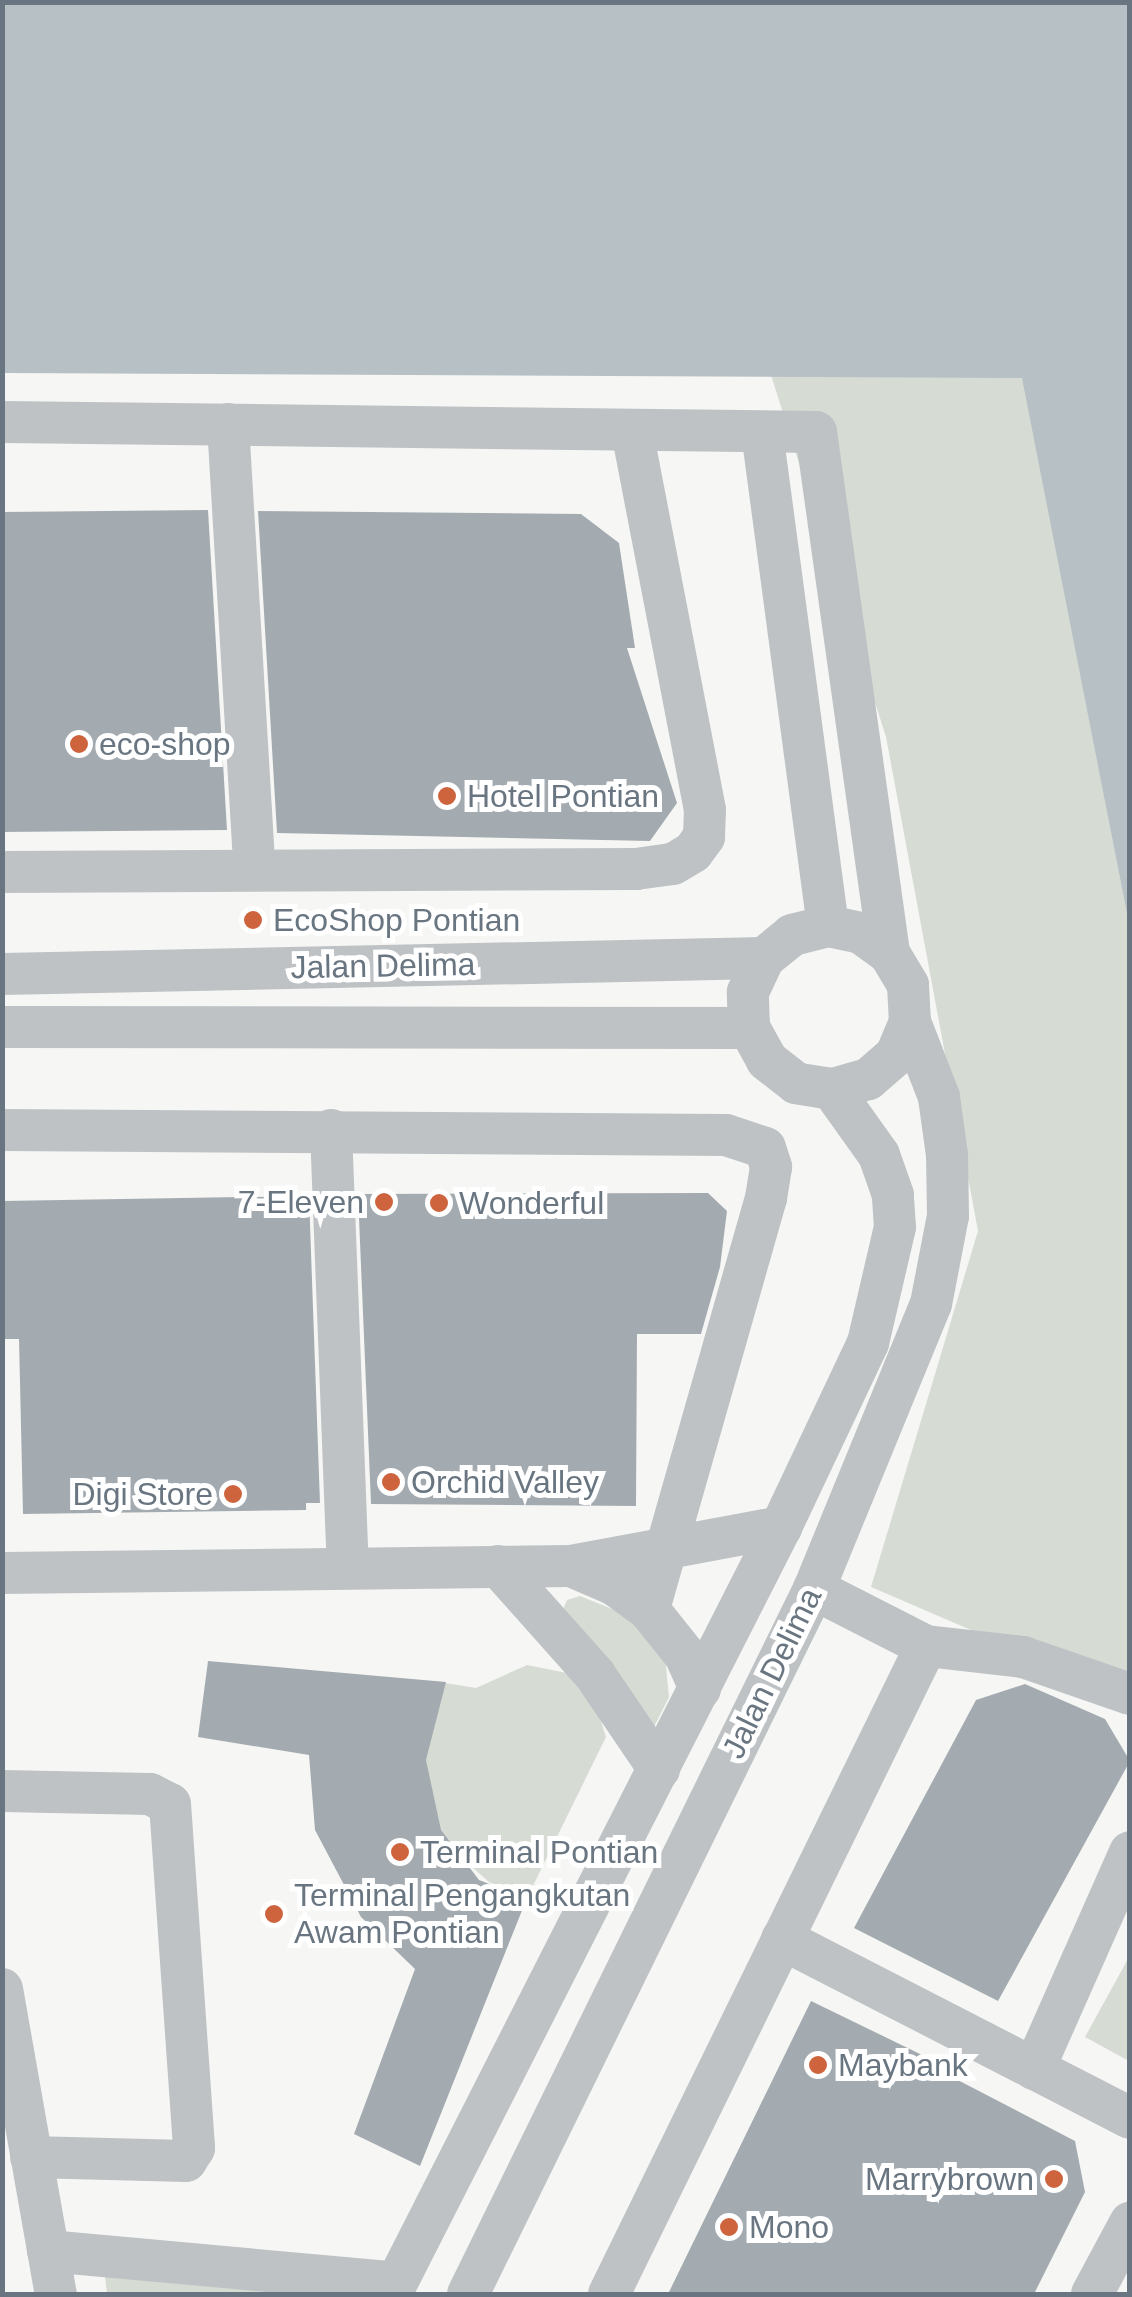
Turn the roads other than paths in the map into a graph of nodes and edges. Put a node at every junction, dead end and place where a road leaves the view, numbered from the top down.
1 (2, 422) edge
2 (228, 424) junction
3 (632, 430) junction
4 (762, 432) junction
5 (254, 868) junction
6 (2, 872) edge
7 (828, 926) junction
8 (890, 952) junction
9 (764, 958) junction
10 (2, 974) edge
11 (910, 1022) junction
12 (2, 1027) edge
13 (750, 1028) junction
14 (832, 1089) junction
15 (2, 1130) edge
16 (330, 1130) junction
17 (782, 1527) junction
18 (671, 1547) junction
19 (498, 1566) junction
20 (572, 1566) junction
21 (348, 1568) junction
22 (2, 1573) edge
23 (814, 1589) junction
24 (649, 1610) junction
25 (926, 1646) junction
26 (700, 1689) junction
27 (1130, 1694) edge
28 (658, 1769) junction
29 (2, 1791) edge
30 (1130, 1852) edge
31 (782, 1939) junction
32 (2, 1990) edge
33 (1034, 2068) junction
34 (1130, 2118) edge
35 (32, 2157) junction
36 (1130, 2223) edge
37 (48, 2251) junction
38 (394, 2289) edge
39 (56, 2294) edge
40 (468, 2294) edge
41 (609, 2294) edge
42 (1092, 2294) edge

1 - 2 street
2 - 3 street
2 - 5 street
3 - 4 street
3 - 5 street
4 - 7 street
4 - 8 street
5 - 6 street
7 - 8 street
7 - 9 street
8 - 11 street
9 - 10 street, Jalan Delima
9 - 13 street
11 - 14 street
11 - 23 street, Jalan Delima
12 - 13 street, Jalan Delima
13 - 14 street
14 - 17 street, Jalan Delima
15 - 16 street
16 - 18 street
16 - 21 street
17 - 18 street
17 - 26 street, Jalan Delima
18 - 20 street
18 - 24 street
19 - 20 street
19 - 21 street
19 - 28 street
20 - 24 street
21 - 22 street
23 - 25 street
23 - 40 street, Jalan Delima
24 - 26 street
25 - 27 street
25 - 31 street
26 - 28 street, Jalan Delima
28 - 38 street, Jalan Delima
29 - 35 street
30 - 33 street
31 - 33 street
31 - 41 street
32 - 35 street
33 - 34 street
35 - 37 street
36 - 42 street
37 - 38 street
37 - 39 street

